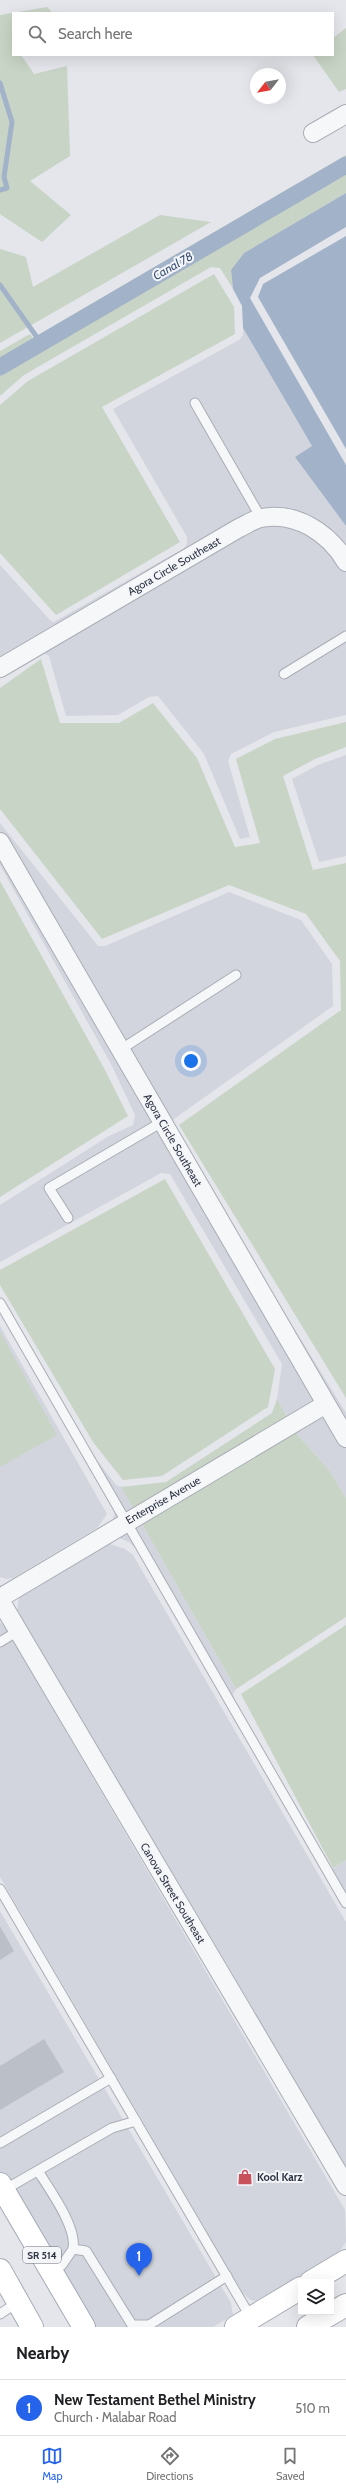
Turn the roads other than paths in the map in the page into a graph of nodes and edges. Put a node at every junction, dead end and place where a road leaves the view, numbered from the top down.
1 (346, 114) edge
2 (313, 134) dead end
3 (195, 403) dead end
4 (261, 518) junction
5 (346, 562) edge
6 (346, 636) edge
7 (0, 668) edge
8 (284, 674) dead end
9 (0, 842) edge
10 (236, 975) dead end
11 (120, 1050) junction
12 (162, 1122) junction
13 (68, 1218) dead end
14 (0, 1303) edge
15 (326, 1404) junction
16 (346, 1438) edge
17 (127, 1521) junction
18 (0, 1599) edge
19 (18, 1631) junction
20 (0, 1642) edge
21 (0, 1889) edge
22 (346, 1902) edge
23 (111, 2078) junction
24 (136, 2121) junction
25 (0, 2143) edge
26 (38, 2171) junction
27 (346, 2186) edge
28 (2, 2187) edge
29 (73, 2249) junction
30 (346, 2261) edge
31 (0, 2270) edge
32 (52, 2272) junction
33 (227, 2276) junction
34 (316, 2279) edge
35 (298, 2290) edge
36 (18, 2302) junction
37 (346, 2306) edge
38 (0, 2314) edge
39 (243, 2322) edge
40 (32, 2327) edge
41 (84, 2327) edge
42 (308, 2327) edge

1 - 2 street
3 - 4 lane
4 - 5 street, Agora Circle Southeast
4 - 7 street, Agora Circle Southeast
6 - 8 lane
9 - 11 street, Agora Circle Southeast
10 - 11 lane
11 - 12 street, Agora Circle Southeast
12 - 13 lane
12 - 15 street, Agora Circle Southeast
14 - 17 lane
15 - 16 street, Agora Circle Southeast
15 - 17 street, Enterprise Avenue
17 - 18 street, Enterprise Avenue
17 - 22 lane
18 - 19 street, Canova Street Southeast
19 - 20 lane
19 - 27 street, Canova Street Southeast
21 - 23 lane
23 - 24 lane
23 - 25 lane
24 - 26 lane
24 - 33 lane
26 - 28 lane
26 - 29 lane
28 - 32 main road, SR 514
29 - 32 lane
29 - 33 lane
30 - 34 main road
31 - 36 main road
32 - 41 main road, SR 514
33 - 39 lane
35 - 39 main road
36 - 38 lane
36 - 40 main road
37 - 42 main road

